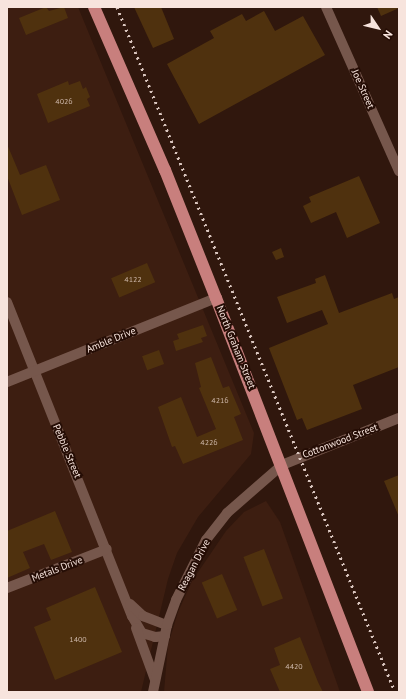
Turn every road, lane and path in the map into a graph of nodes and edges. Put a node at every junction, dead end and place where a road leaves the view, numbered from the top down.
1 (94, 7) edge
2 (326, 7) edge
3 (399, 171) edge
4 (216, 298) junction
5 (7, 302) edge
6 (35, 371) junction
7 (7, 382) edge
8 (399, 418) edge
9 (282, 465) junction
10 (107, 549) junction
11 (7, 588) edge
12 (127, 599) junction
13 (132, 616) junction
14 (167, 625) junction
15 (165, 636) junction
16 (156, 680) junction
17 (154, 692) edge
18 (368, 692) edge

1 - 4 main road, North Graham Street
2 - 3 street, Joe Street
4 - 6 street, Amble Drive
4 - 9 main road, North Graham Street
5 - 6 street, Pebble Street
6 - 7 street, Amble Drive
6 - 10 street, Pebble Street
8 - 9 street, Cottonwood Street
9 - 14 street, Reagan Drive
9 - 18 main road, North Graham Street
10 - 11 street, Metals Drive
10 - 12 street, Pebble Street
12 - 13 street, Pebble Street
12 - 14 street, Pebble Street
13 - 15 street, Pebble Street
13 - 16 street, Pebble Street
14 - 15 street, Reagan Drive
15 - 16 street, Reagan Drive
16 - 17 street, Reagan Drive

